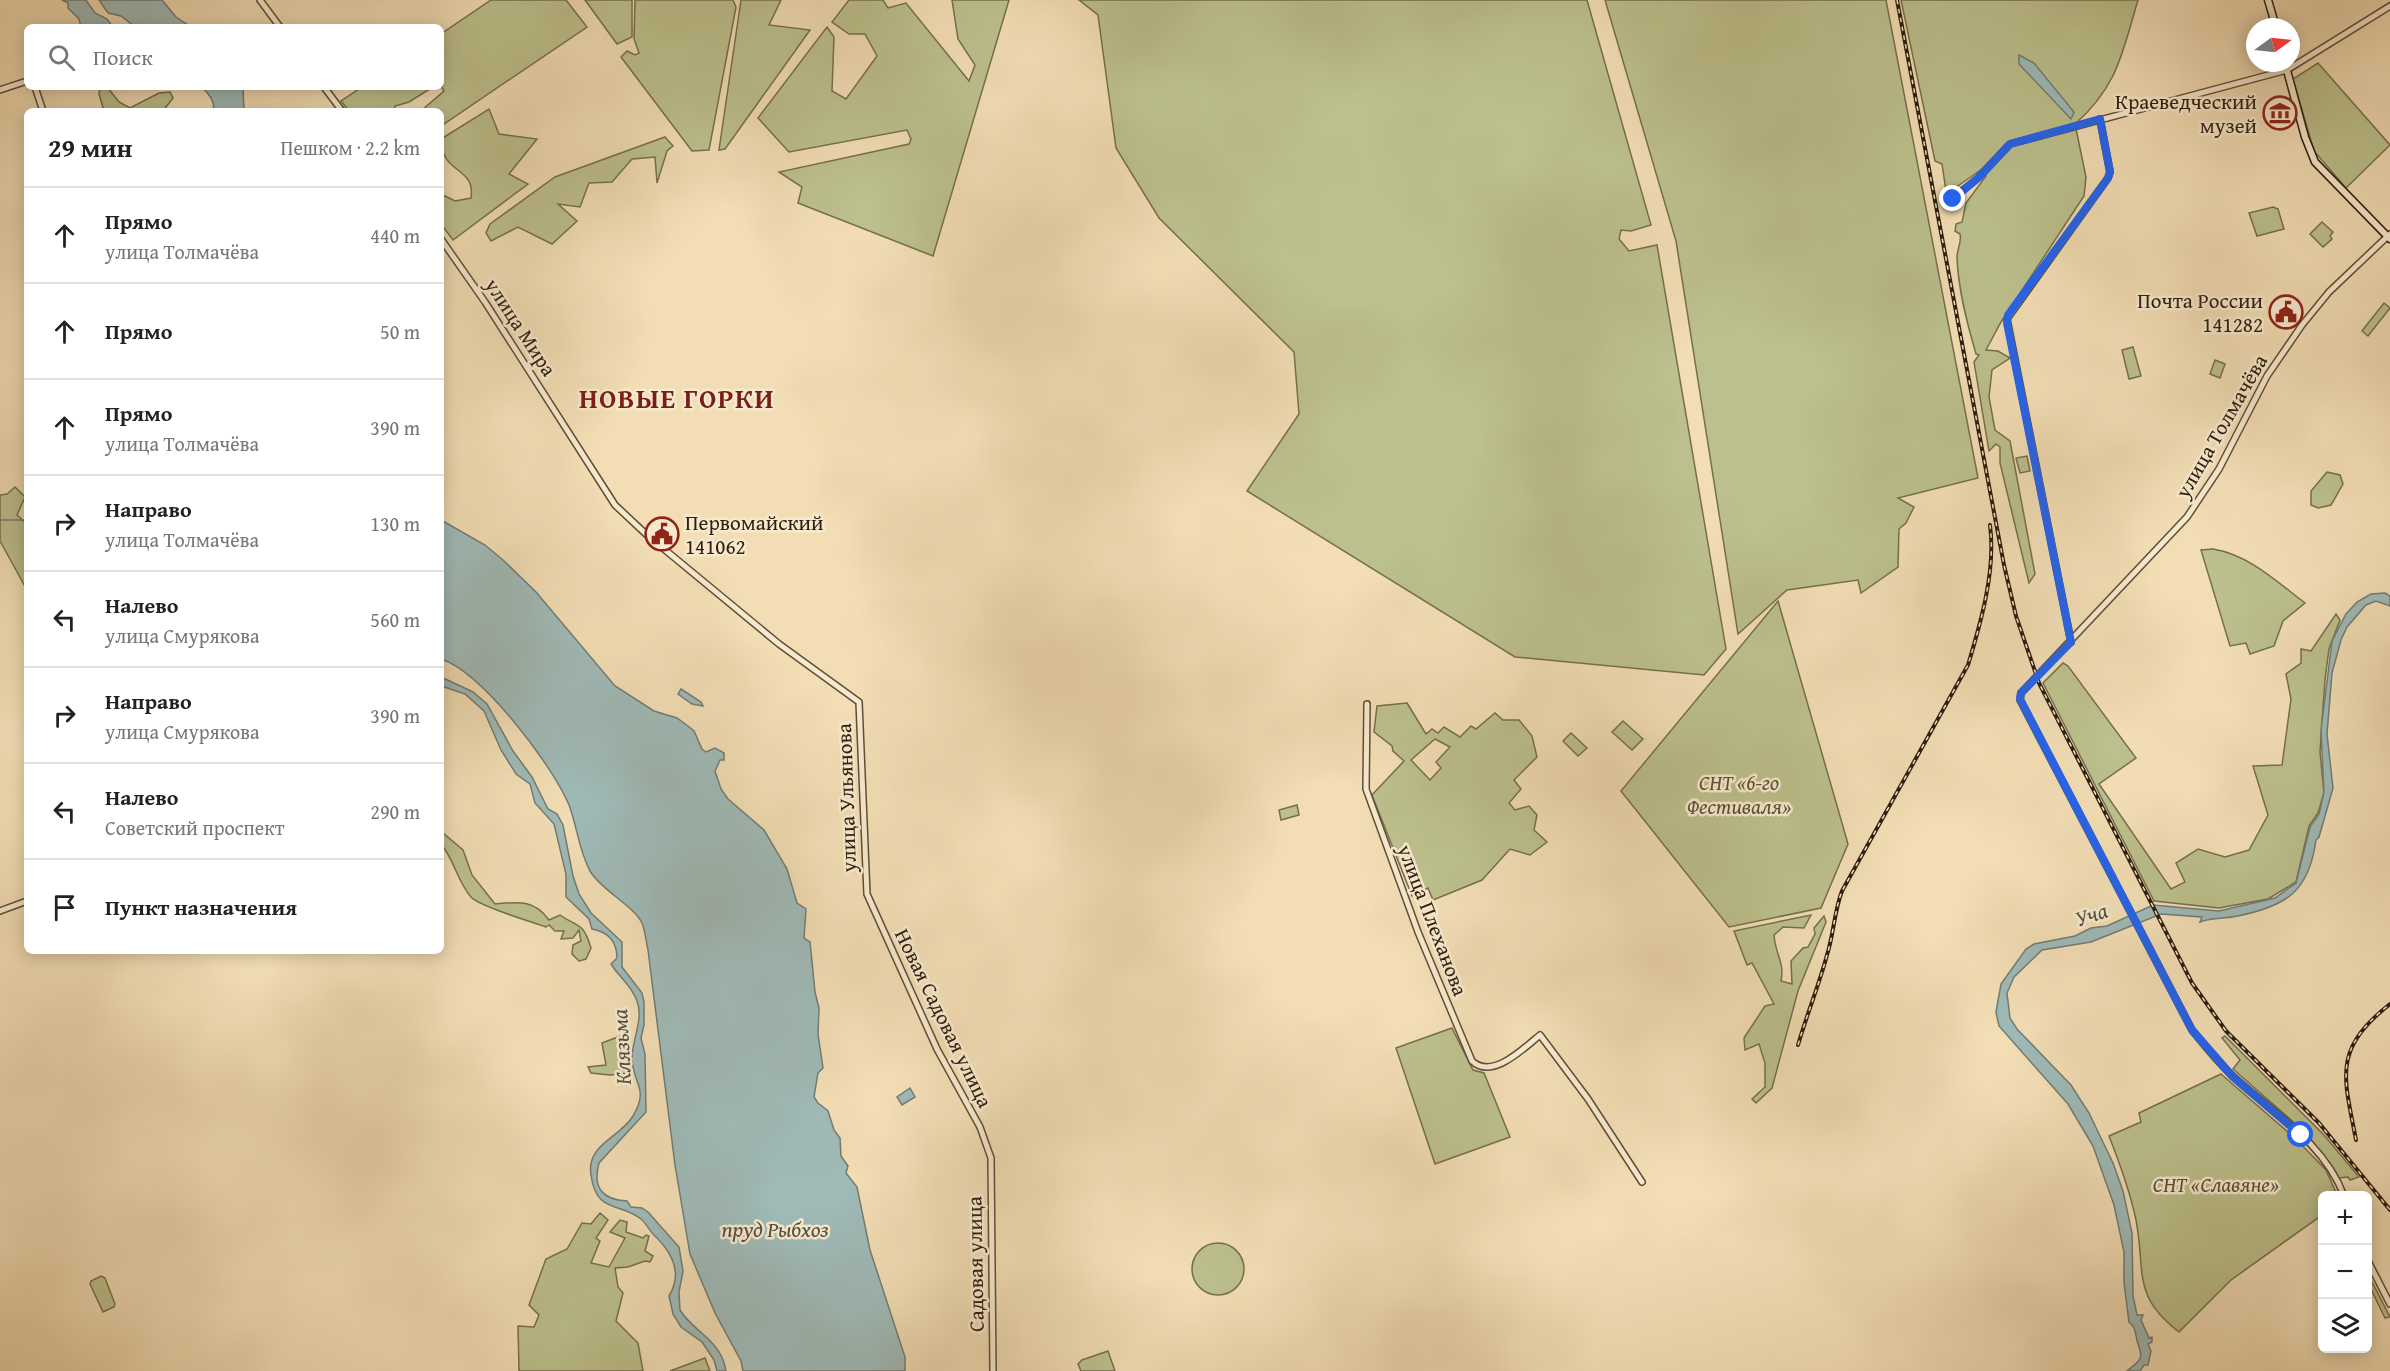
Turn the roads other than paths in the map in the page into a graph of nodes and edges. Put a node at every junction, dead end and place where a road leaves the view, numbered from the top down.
1 (260, 0) edge
2 (2268, 0) edge
3 (2390, 6) edge
4 (2273, 18) edge
5 (278, 24) edge
6 (2300, 59) edge
7 (2268, 72) edge
8 (2287, 72) edge
9 (24, 82) edge
10 (0, 90) edge
11 (35, 90) edge
12 (326, 90) edge
13 (42, 108) edge
14 (340, 108) edge
15 (2100, 119) junction
16 (1948, 202) dead end
17 (2389, 237) edge
18 (444, 243) edge
19 (2071, 642) junction
20 (859, 702) joint
21 (1367, 704) dead end
22 (867, 894) joint
23 (24, 902) edge
24 (0, 911) edge
25 (992, 1158) joint
26 (1642, 1182) dead end
27 (2342, 1191) edge
28 (2372, 1270) edge
29 (2390, 1304) edge
30 (993, 1371) edge

1 - 5 street
2 - 4 main road
3 - 6 street
7 - 15 street
8 - 17 main road
9 - 10 street
11 - 13 street
12 - 14 street
15 - 16 street
15 - 19 street
17 - 19 street, улица Толмачёва
18 - 20 street, улица Мира
19 - 27 street, улица Толмачёва
20 - 22 street, улица Ульянова
21 - 26 street, улица Плеханова
22 - 25 street, Новая Садовая улица
23 - 24 street
25 - 30 street, Садовая улица
28 - 29 street

